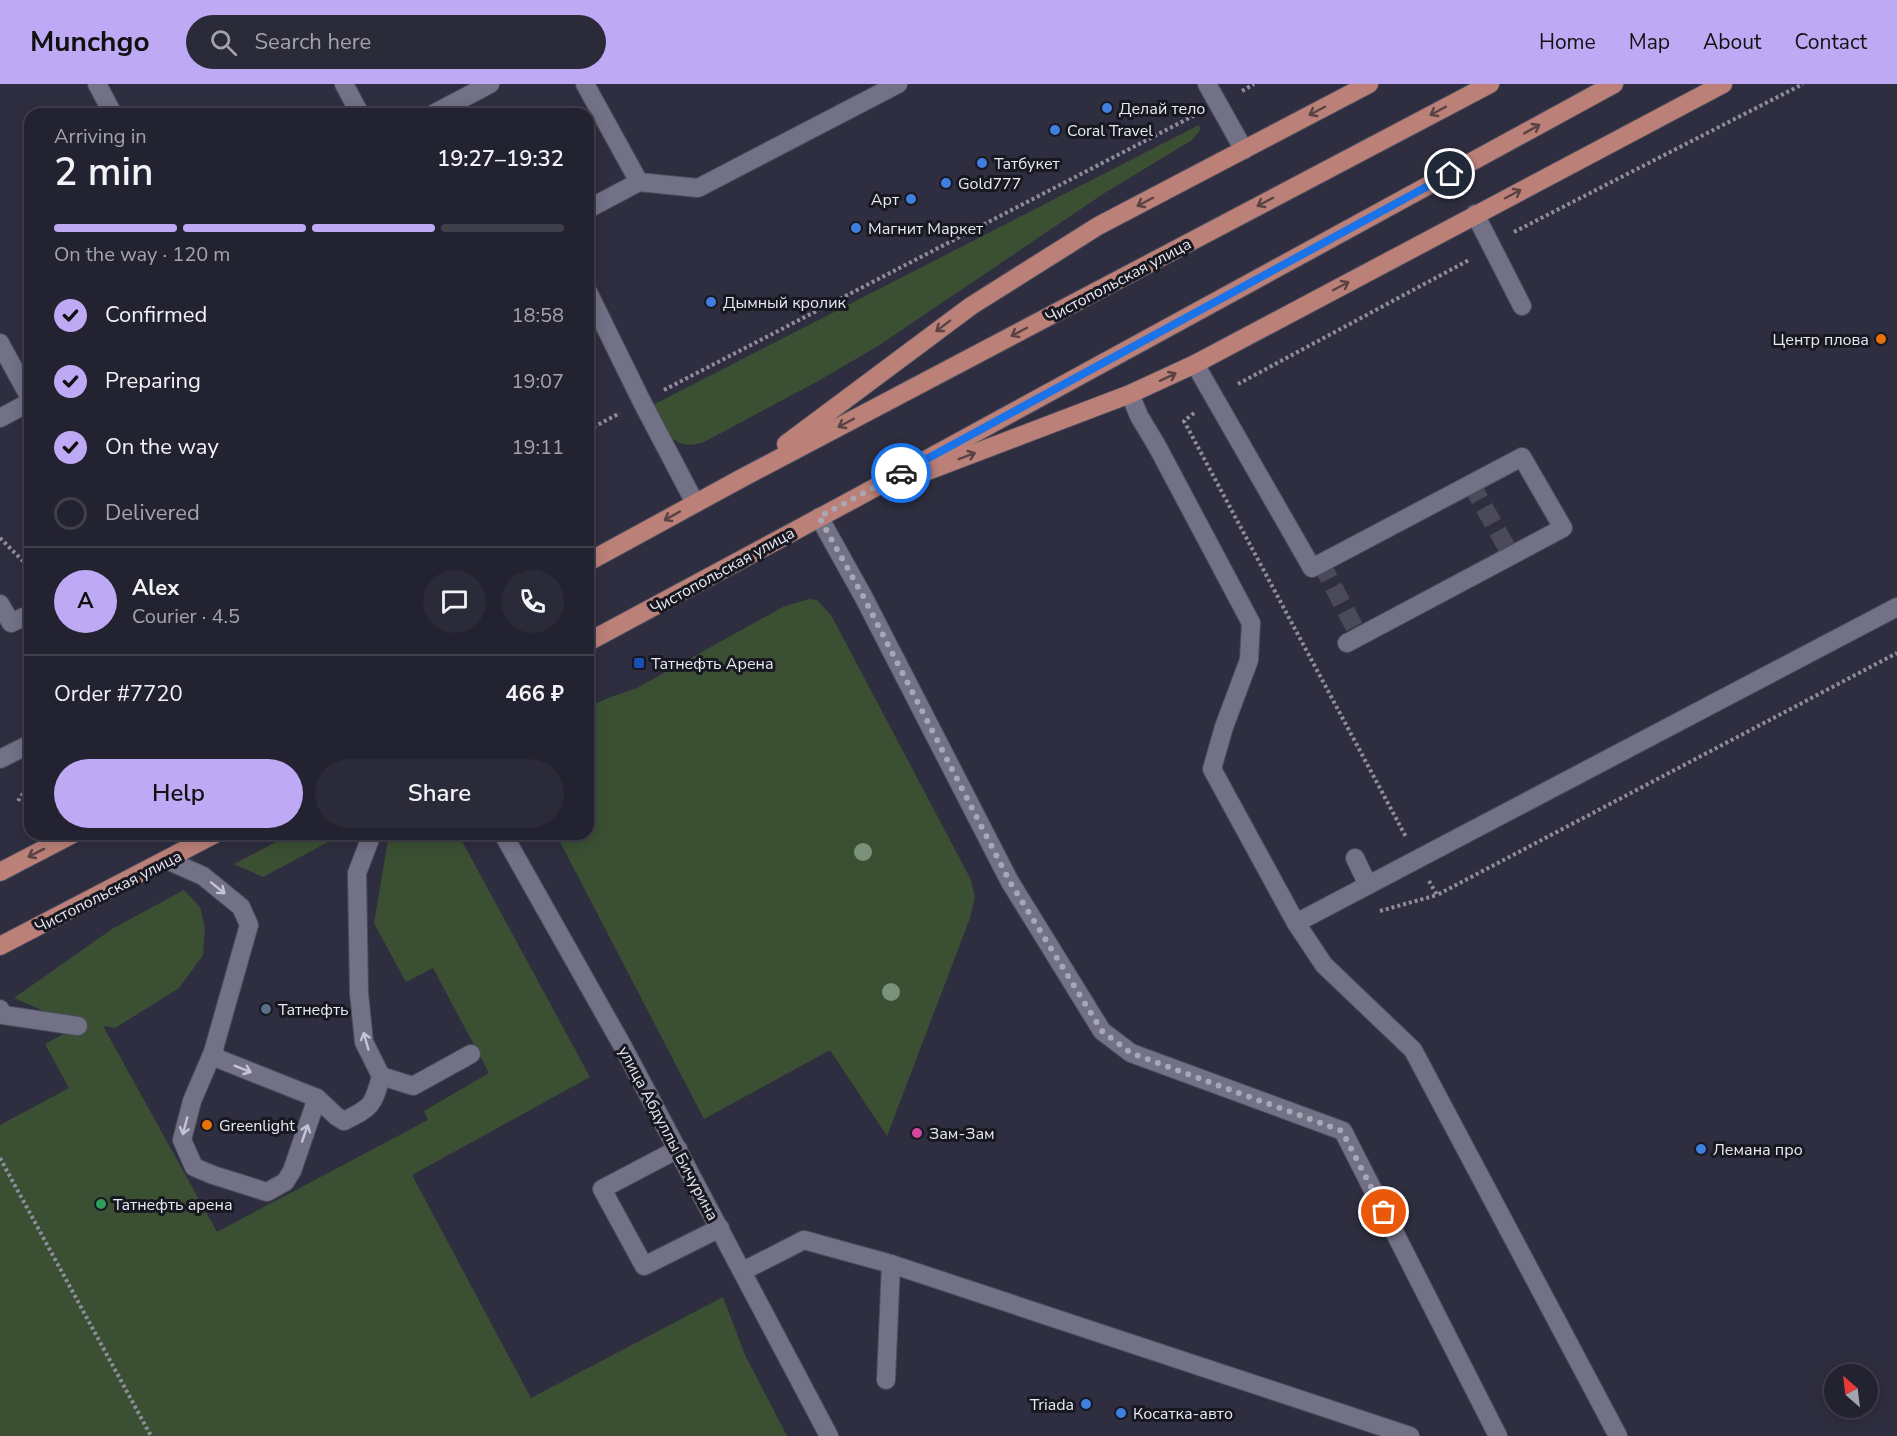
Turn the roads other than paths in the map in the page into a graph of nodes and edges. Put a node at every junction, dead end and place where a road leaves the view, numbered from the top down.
1 (97, 84) edge
2 (344, 84) edge
3 (490, 84) edge
4 (585, 84) edge
5 (898, 84) edge
6 (1207, 84) edge
7 (1369, 84) edge
8 (1490, 84) edge
9 (1614, 84) edge
10 (1723, 84) edge
11 (110, 108) edge
12 (357, 108) edge
13 (444, 108) edge
14 (1244, 150) junction
15 (639, 182) junction
16 (594, 206) edge
17 (1475, 214) junction
18 (594, 304) edge
19 (1522, 306) dead end
20 (0, 343) edge
21 (1195, 364) junction
22 (24, 389) edge
23 (1130, 394) junction
24 (24, 404) edge
25 (0, 418) edge
26 (742, 478) junction
27 (854, 499) junction
28 (695, 503) junction
29 (819, 517) junction
30 (594, 559) edge
31 (0, 604) edge
32 (1897, 607) edge
33 (24, 617) edge
34 (594, 639) edge
35 (1347, 643) dead end
36 (24, 747) edge
37 (0, 759) edge
38 (61, 840) edge
39 (204, 840) edge
40 (370, 840) edge
41 (506, 840) edge
42 (1355, 858) dead end
43 (167, 860) junction
44 (0, 872) edge
45 (1368, 885) junction
46 (1296, 923) junction
47 (0, 946) edge
48 (0, 1009) edge
49 (78, 1026) dead end
50 (213, 1052) junction
51 (471, 1054) dead end
52 (381, 1076) junction
53 (317, 1098) junction
54 (678, 1149) junction
55 (720, 1228) junction
56 (891, 1264) junction
57 (743, 1271) junction
58 (886, 1380) dead end
59 (829, 1436) edge
60 (1410, 1436) edge
61 (1498, 1436) edge
62 (1618, 1436) edge

1 - 11 street
2 - 12 street
3 - 13 street
4 - 15 street
5 - 15 street
6 - 14 street
7 -> 14 main road
8 -> 26 main road, Чистопольская улица
27 -> 9 main road, Чистопольская улица
17 -> 10 main road
14 -> 26 main road
15 - 16 street
17 - 19 street
21 -> 17 main road
18 - 28 street
20 - 22 street
23 -> 21 main road
21 - 35 street
27 -> 23 main road
23 - 46 street
24 - 25 street
26 - 28 main road, Чистопольская улица
27 - 29 main road, Чистопольская улица
28 -> 30 main road, Чистопольская улица
29 - 34 main road, Чистопольская улица
29 - 61 street
31 - 33 street
32 - 45 street
36 - 37 street
38 -> 44 main road
39 - 43 main road, Чистопольская улица
52 -> 40 street
41 - 54 street, улица Абдуллы Бичурина
42 - 45 street
43 - 47 main road, Чистопольская улица
43 -> 50 street
45 - 46 street
46 - 62 street
48 - 49 street
50 -> 53 street
50 -> 53 street
51 - 52 street
52 - 53 street
54 - 55 street, улица Абдуллы Бичурина
54 - 55 street
55 - 57 street, улица Абдуллы Бичурина
56 - 57 street
56 - 58 street
56 - 60 street
57 - 59 street, улица Абдуллы Бичурина

